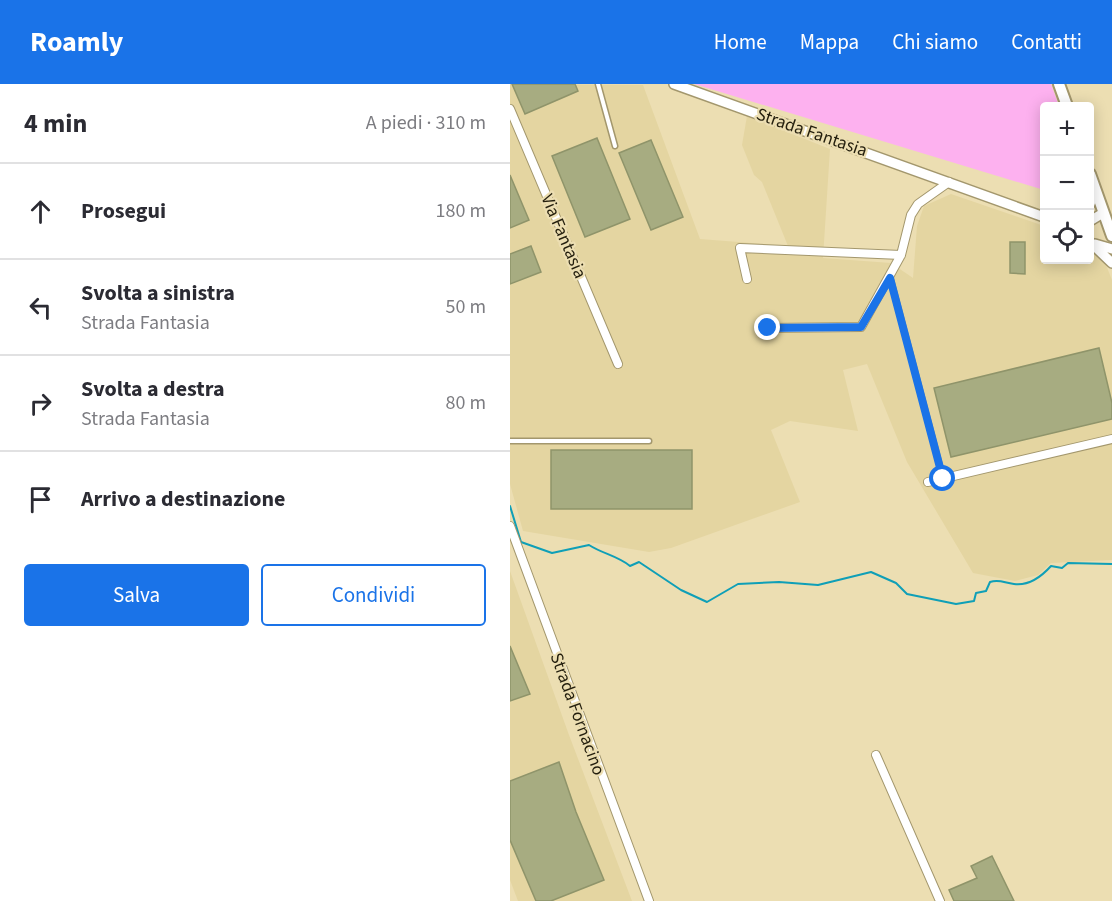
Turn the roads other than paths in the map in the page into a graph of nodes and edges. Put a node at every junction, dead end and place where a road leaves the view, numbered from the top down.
1 (598, 84) edge
2 (674, 84) edge
3 (1059, 84) edge
4 (1066, 102) edge
5 (510, 109) edge
6 (615, 146) dead end
7 (950, 182) junction
8 (1095, 190) edge
9 (1040, 214) edge
10 (1094, 217) edge
11 (1112, 236) edge
12 (1094, 244) edge
13 (1094, 247) edge
14 (1112, 249) edge
15 (901, 255) junction
16 (1112, 263) edge
17 (890, 278) junction
18 (747, 279) dead end
19 (768, 328) dead end
20 (618, 364) dead end
21 (1112, 439) edge
22 (510, 441) edge
23 (649, 441) dead end
24 (943, 479) junction
25 (928, 482) dead end
26 (510, 526) edge
27 (876, 755) dead end
28 (649, 901) edge
29 (940, 901) edge

1 - 6 lane
2 - 7 street, Strada Fantasia
3 - 4 main road
5 - 20 street, Via Fantasia
7 - 9 street, Strada Fantasia
7 - 15 street
8 - 10 main road
10 - 11 main road
12 - 14 street
13 - 16 street
15 - 17 street
15 - 18 street
17 - 19 street
17 - 24 lane
21 - 24 street
22 - 23 lane
24 - 25 street
26 - 28 street, Strada Fornacino
27 - 29 street

